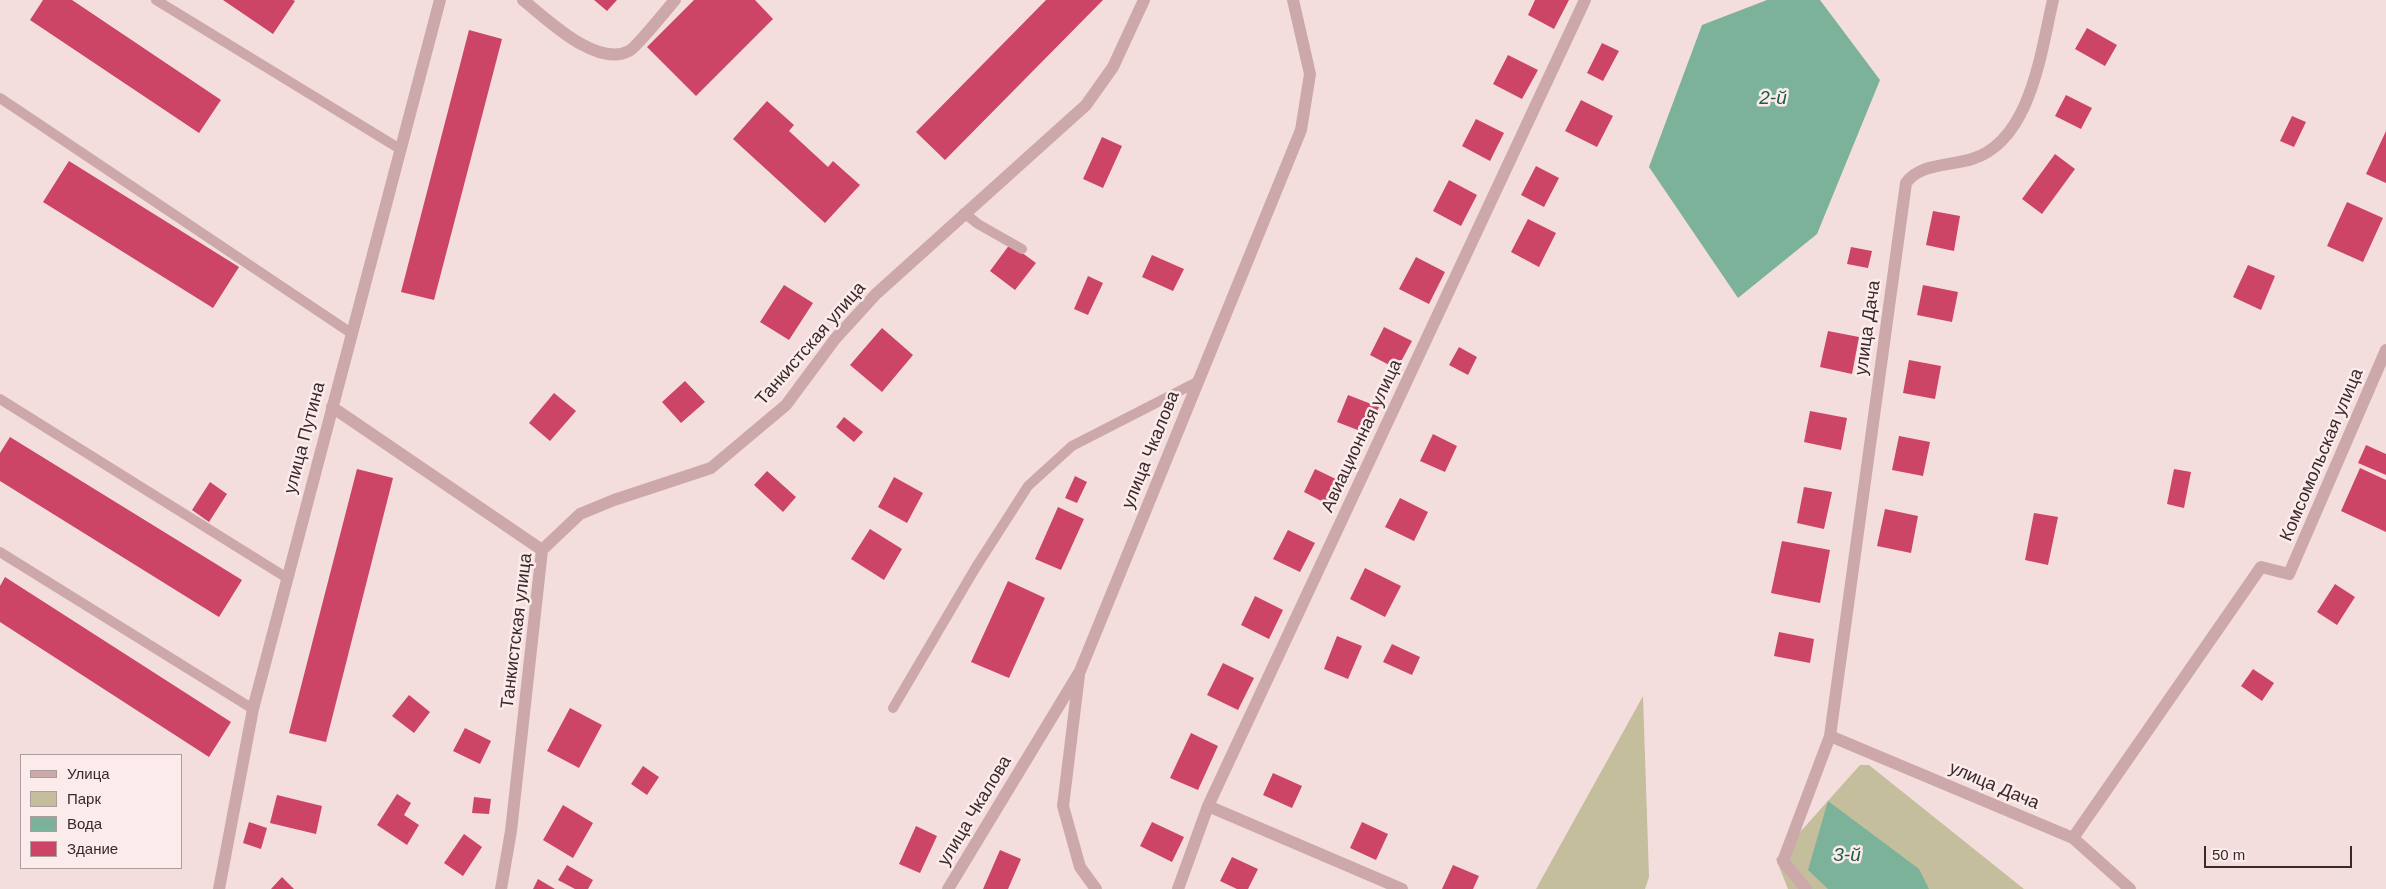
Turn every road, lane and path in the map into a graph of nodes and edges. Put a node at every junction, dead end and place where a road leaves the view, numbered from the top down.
1 (156, 0) edge
2 (440, 0) edge
3 (523, 0) edge
4 (675, 0) edge
5 (1144, 0) edge
6 (1293, 0) edge
7 (1585, 0) edge
8 (2053, 0) edge
9 (0, 98) edge
10 (400, 149) junction
11 (964, 213) junction
12 (1022, 249) dead end
13 (351, 333) junction
14 (2386, 350) edge
15 (1198, 382) junction
16 (0, 399) edge
17 (332, 407) junction
18 (542, 550) junction
19 (0, 552) edge
20 (287, 578) junction
21 (1080, 671) junction
22 (893, 708) dead end
23 (252, 709) junction
24 (1830, 736) junction
25 (1208, 806) junction
26 (2073, 838) junction
27 (219, 889) edge
28 (502, 889) edge
29 (948, 889) edge
30 (1096, 889) edge
31 (1178, 889) edge
32 (1402, 889) edge
33 (1806, 889) edge
34 (2130, 889) edge

1 - 10 lane
2 - 10 street, улица Путина
3 - 4 street
5 - 11 street, Танкистская улица
6 - 15 street, улица Чкалова
7 - 25 street, Авиационная улица
8 - 24 street, улица Дача
9 - 13 lane
10 - 13 street, улица Путина
11 - 12 lane
11 - 18 street, Танкистская улица
13 - 17 street, улица Путина
14 - 26 street, Комсомольская улица
15 - 21 street, улица Чкалова
15 - 22 lane
16 - 20 lane
17 - 18 street
17 - 20 street, улица Путина
18 - 28 street, Танкистская улица
19 - 23 lane
20 - 23 street, улица Путина
21 - 29 street, улица Чкалова
21 - 30 street
23 - 27 street, улица Путина
24 - 26 street, улица Дача
24 - 33 street, улица Дача
25 - 31 street, Авиационная улица
25 - 32 street
26 - 34 street, улица Дача

